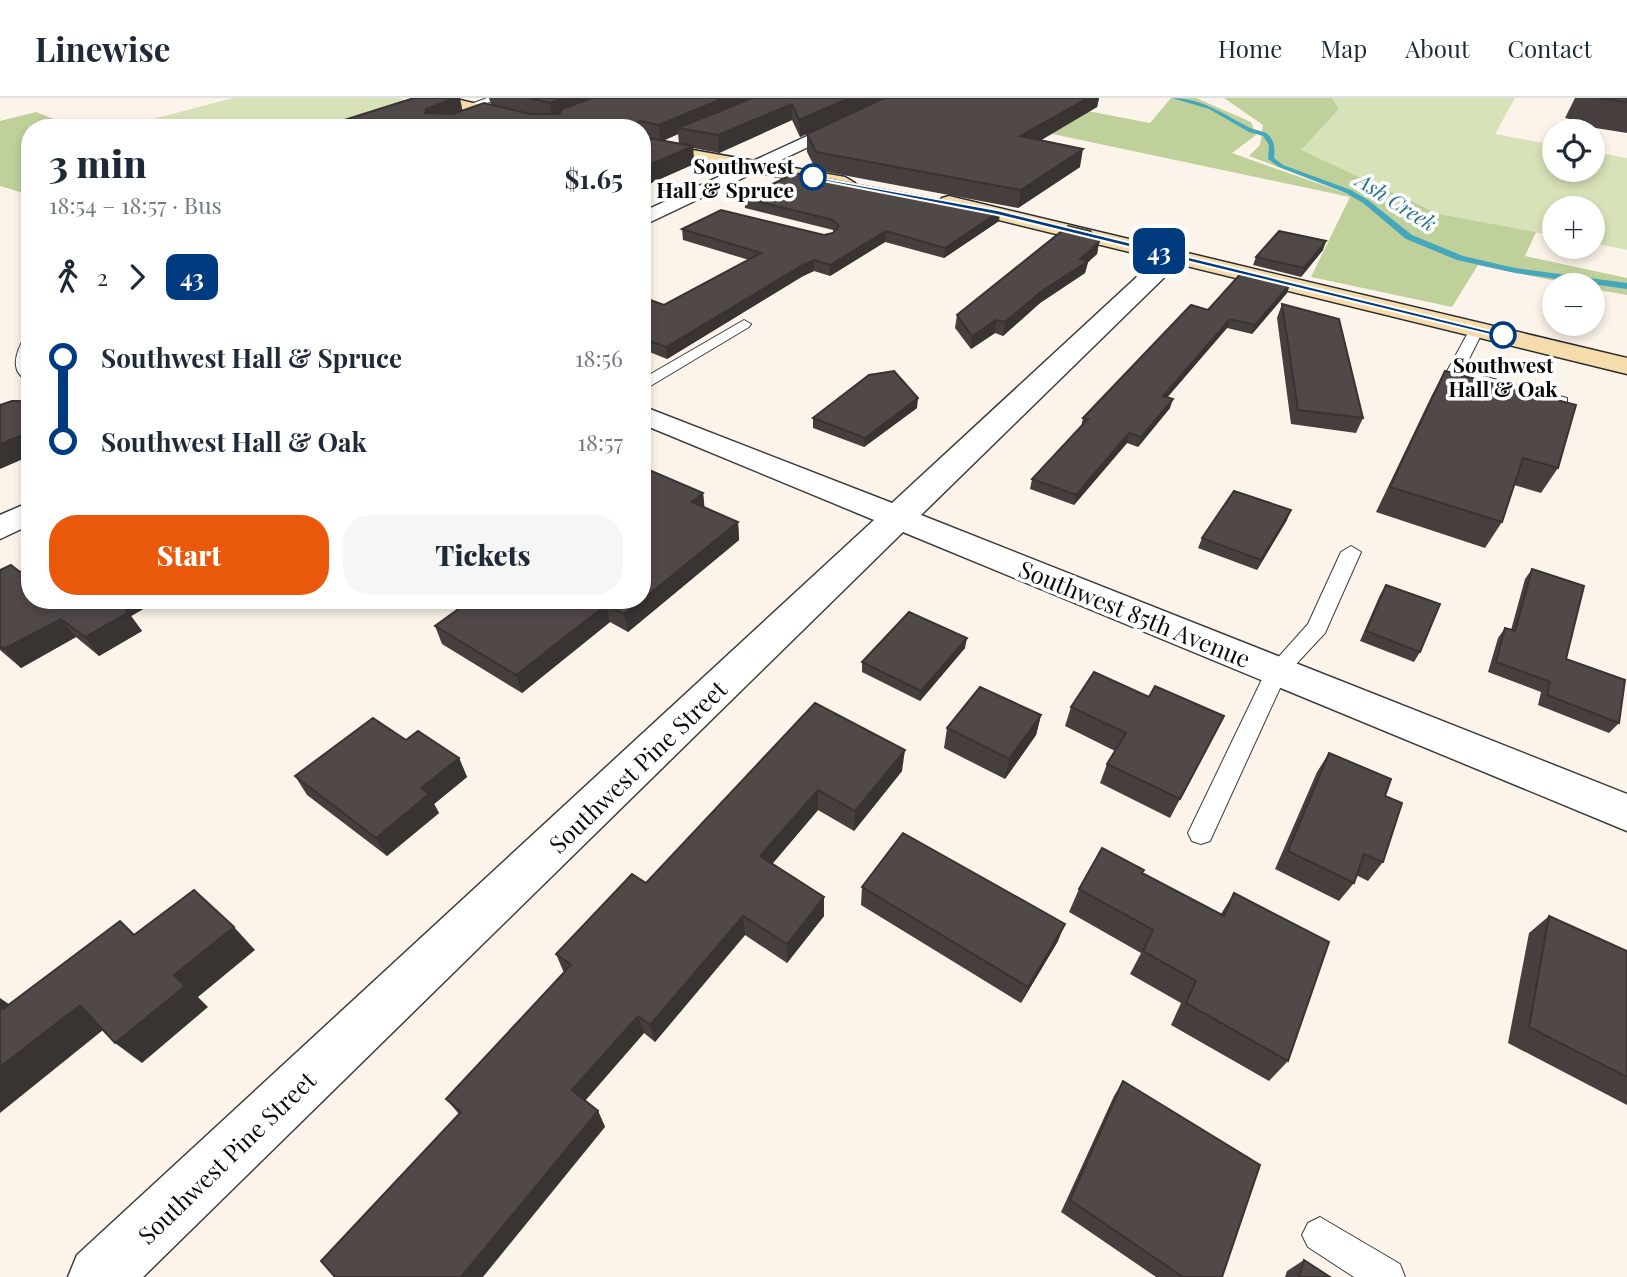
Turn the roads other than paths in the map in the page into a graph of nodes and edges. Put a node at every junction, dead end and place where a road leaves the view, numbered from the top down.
1 (433, 98) edge
2 (903, 98) edge
3 (491, 105) edge
4 (463, 114) joint
5 (539, 119) edge
6 (674, 141) edge
7 (651, 147) edge
8 (651, 148) edge
9 (756, 167) junction
10 (862, 186) edge
11 (924, 197) edge
12 (681, 201) junction
13 (708, 209) dead end
14 (651, 215) edge
15 (1174, 255) junction
16 (744, 324) dead end
17 (1476, 329) junction
18 (1627, 366) edge
19 (651, 381) edge
20 (1561, 401) edge
21 (651, 418) edge
22 (21, 516) edge
23 (899, 517) junction
24 (0, 529) edge
25 (1351, 552) dead end
26 (1277, 671) junction
27 (1627, 813) edge
28 (1200, 833) dead end
29 (1320, 1235) dead end
30 (99, 1277) edge
31 (1387, 1277) edge

1 - 4 main road
2 - 9 street
3 - 4 street
3 - 5 main road
6 - 7 lane
8 - 9 main road
9 - 10 main road
9 - 12 street
11 - 15 main road
12 - 13 street
12 - 14 street
15 - 17 main road
15 - 23 street, Southwest Pine Street
16 - 19 lane
17 - 18 main road
17 - 20 lane
21 - 23 street, Southwest 85th Avenue
22 - 24 street
23 - 26 street, Southwest 85th Avenue
23 - 30 street, Southwest Pine Street
25 - 26 lane
26 - 27 street, Southwest 85th Avenue
26 - 28 lane
29 - 31 lane

